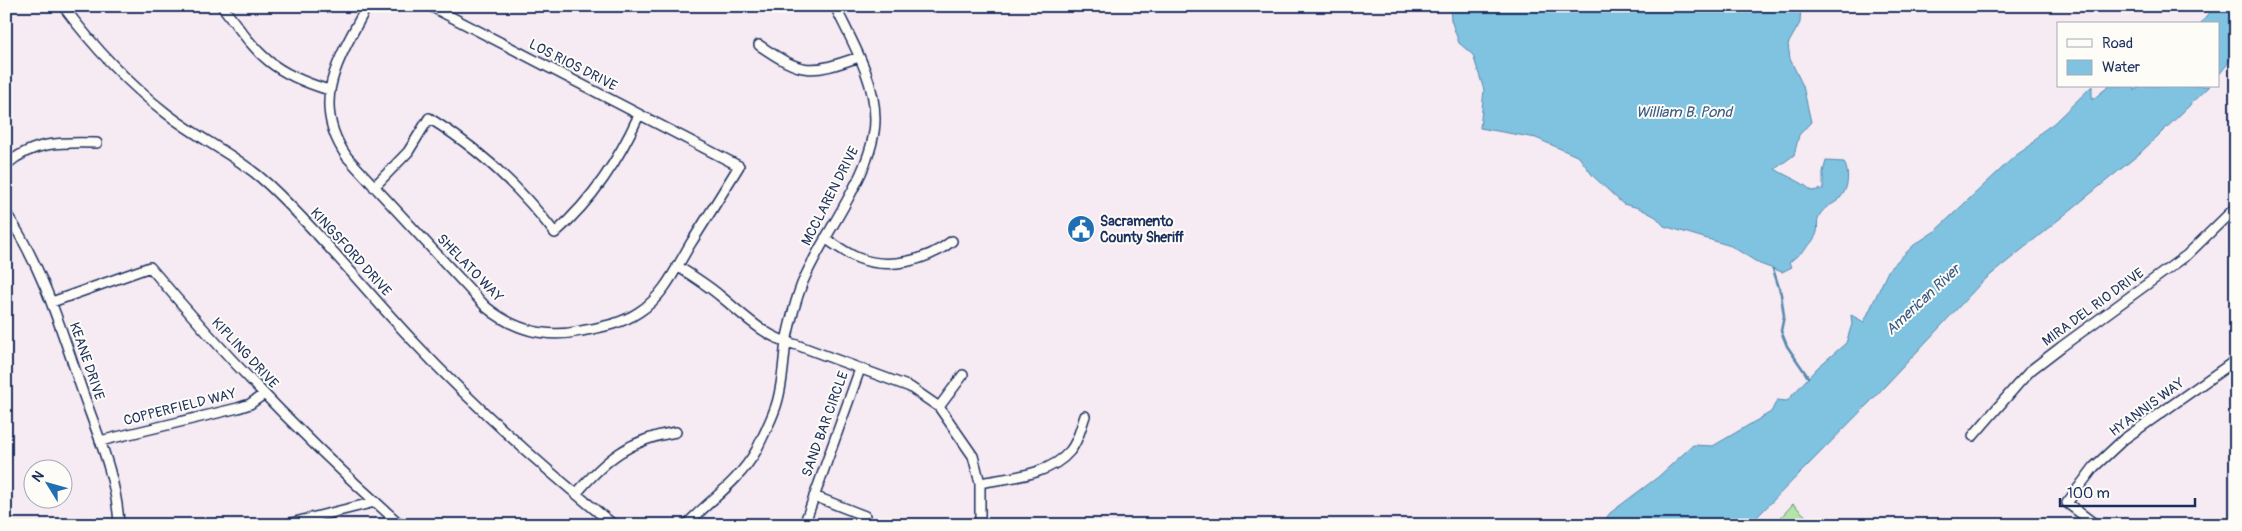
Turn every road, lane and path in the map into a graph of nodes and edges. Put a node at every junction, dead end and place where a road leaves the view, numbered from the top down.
1 (63, 6) edge
2 (222, 6) edge
3 (367, 6) edge
4 (430, 6) edge
5 (835, 6) edge
6 (759, 45) dead end
7 (859, 57) junction
8 (329, 90) junction
9 (639, 115) junction
10 (97, 144) dead end
11 (704, 149) joint
12 (6, 165) edge
13 (374, 187) junction
14 (2236, 206) edge
15 (6, 213) edge
16 (825, 238) junction
17 (952, 241) dead end
18 (677, 266) junction
19 (52, 302) junction
20 (786, 343) junction
21 (2236, 360) edge
22 (860, 369) junction
23 (964, 376) dead end
24 (264, 394) junction
25 (939, 407) junction
26 (1085, 416) dead end
27 (676, 432) dead end
28 (1974, 436) dead end
29 (100, 441) junction
30 (980, 483) junction
31 (576, 494) junction
32 (814, 496) junction
33 (376, 502) junction
34 (865, 516) dead end
35 (119, 525) edge
36 (283, 525) edge
37 (401, 525) edge
38 (614, 525) edge
39 (686, 525) edge
40 (804, 525) edge
41 (980, 525) edge
42 (2096, 525) edge

1 - 31 street, KINGSFORD DRIVE
2 - 8 street
3 - 8 street, SHELATO WAY
4 - 9 street, LOS RIOS DRIVE
5 - 7 street, MCCLAREN DRIVE
6 - 7 street
7 - 16 street, MCCLAREN DRIVE
8 - 13 street, SHELATO WAY
9 - 11 street, LOS RIOS DRIVE
9 - 13 street
10 - 12 street
11 - 18 street, SHELATO WAY
13 - 18 street, SHELATO WAY
14 - 28 street, MIRA DEL RIO DRIVE
15 - 19 street, KEANE DRIVE
16 - 17 street
16 - 20 street, MCCLAREN DRIVE
18 - 20 street
19 - 24 street, KIPLING DRIVE
19 - 29 street, KEANE DRIVE
20 - 22 street
20 - 39 street, MCCLAREN DRIVE
21 - 42 street, HYANNIS WAY
22 - 25 street, SAND BAR CIRCLE
22 - 32 street, SAND BAR CIRCLE
23 - 25 street
24 - 29 street, COPPERFIELD WAY
24 - 33 street, KIPLING DRIVE
25 - 30 street, SAND BAR CIRCLE
26 - 30 street
27 - 31 street
29 - 35 street, KEANE DRIVE
30 - 41 street, SAND BAR CIRCLE
31 - 38 street, KINGSFORD DRIVE
32 - 34 street
32 - 40 street, SAND BAR CIRCLE
33 - 36 street
33 - 37 street, KIPLING DRIVE

